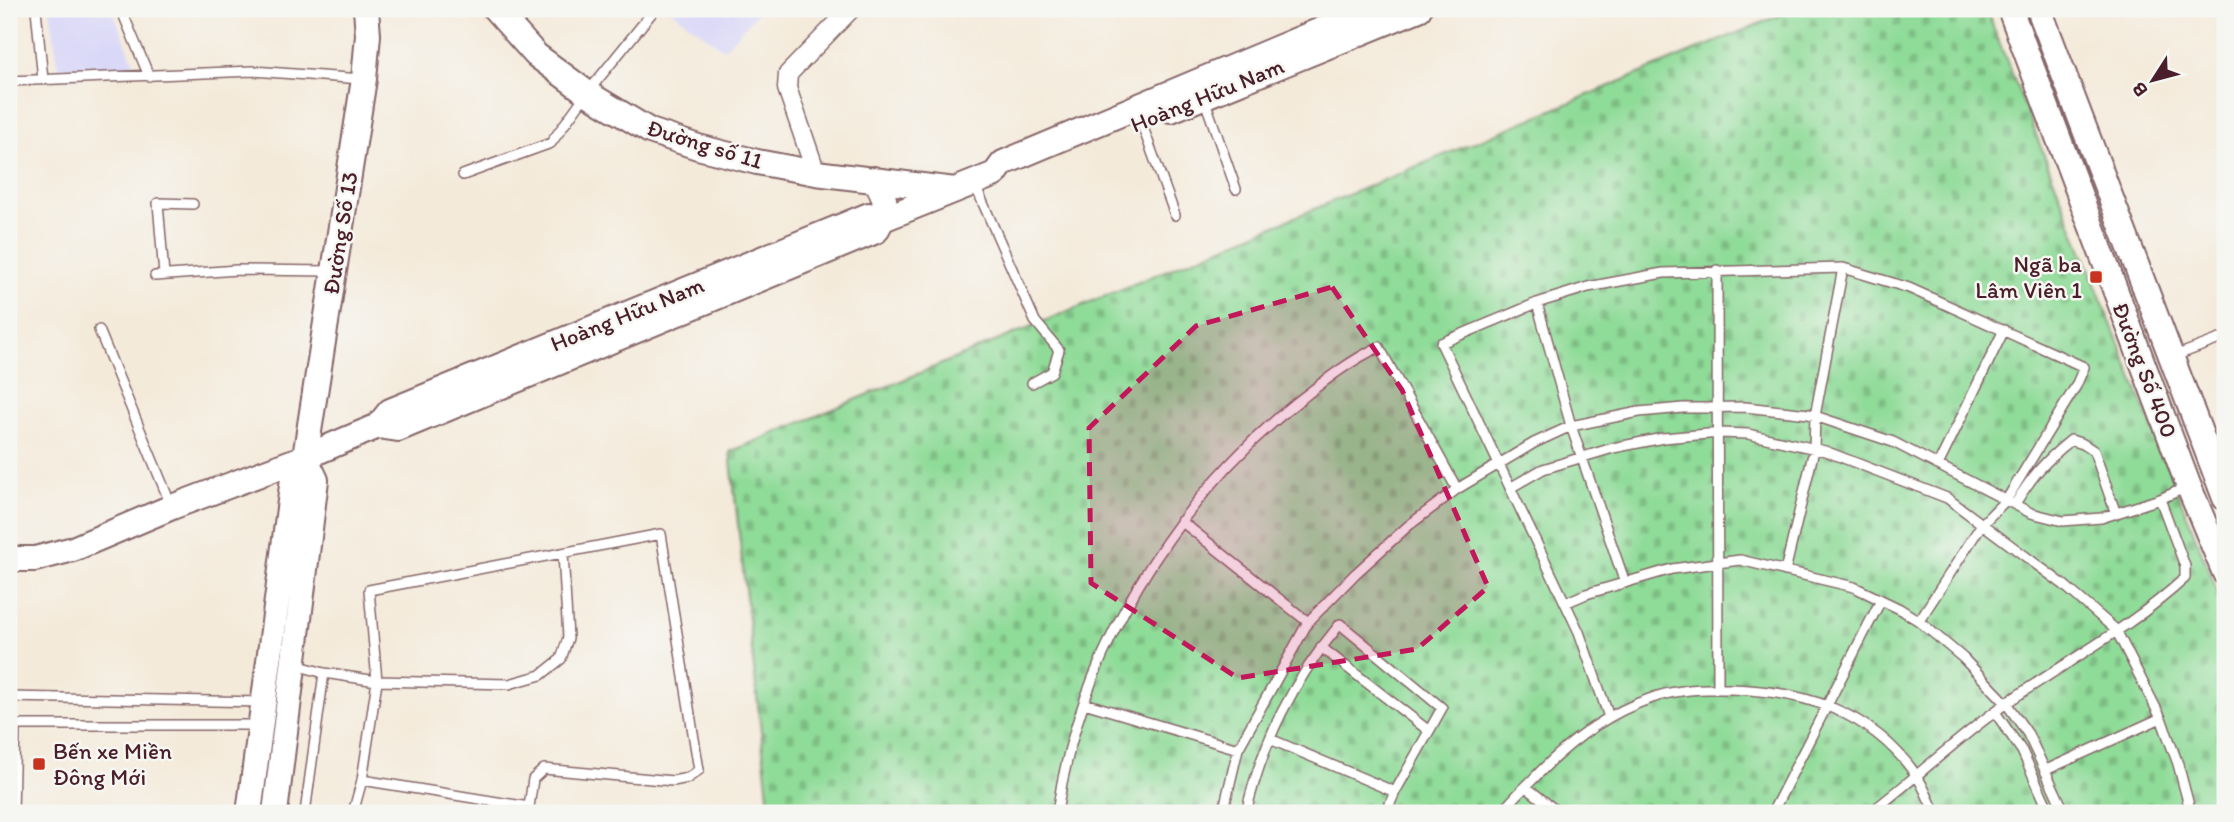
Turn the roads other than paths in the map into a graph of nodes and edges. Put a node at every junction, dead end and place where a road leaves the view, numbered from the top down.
1 (36, 9) edge
2 (121, 9) edge
3 (366, 9) edge
4 (495, 9) edge
5 (655, 9) edge
6 (851, 9) edge
7 (1371, 9) edge
8 (1419, 9) edge
9 (2039, 9) edge
10 (2012, 14) edge
11 (149, 76) junction
12 (364, 79) junction
13 (43, 80) junction
14 (9, 81) edge
15 (587, 93) junction
16 (1204, 97) junction
17 (1141, 122) junction
18 (816, 173) junction
19 (463, 176) dead end
20 (874, 179) junction
21 (974, 182) junction
22 (1236, 189) dead end
23 (193, 204) dead end
24 (1175, 215) dead end
25 (883, 219) junction
26 (1843, 268) junction
27 (1717, 270) junction
28 (333, 271) junction
29 (1538, 303) junction
30 (99, 330) dead end
31 (2004, 330) junction
32 (2225, 337) edge
33 (2170, 357) junction
34 (1032, 383) dead end
35 (1717, 408) junction
36 (1815, 416) junction
37 (1571, 426) junction
38 (1719, 433) junction
39 (1814, 450) junction
40 (304, 457) junction
41 (1581, 457) junction
42 (1498, 464) junction
43 (1938, 465) junction
44 (2189, 487) junction
45 (1510, 488) junction
46 (1457, 489) junction
47 (2225, 498) edge
48 (2160, 499) junction
49 (2011, 502) junction
50 (172, 507) junction
51 (2116, 514) junction
52 (1181, 521) junction
53 (1982, 524) junction
54 (563, 553) junction
55 (9, 559) edge
56 (1718, 563) junction
57 (1785, 570) junction
58 (2225, 573) edge
59 (1625, 583) junction
60 (1881, 600) junction
61 (1565, 603) junction
62 (1919, 621) junction
63 (1308, 622) junction
64 (2116, 630) junction
65 (1321, 647) junction
66 (295, 664) junction
67 (324, 673) junction
68 (377, 681) junction
69 (1718, 689) junction
70 (9, 697) edge
71 (1084, 703) junction
72 (2006, 703) junction
73 (1826, 705) junction
74 (1996, 712) junction
75 (263, 714) junction
76 (1609, 717) junction
77 (2161, 718) junction
78 (12, 725) edge
79 (1429, 731) junction
80 (1270, 739) junction
81 (1238, 749) junction
82 (2046, 770) junction
83 (1916, 776) junction
84 (362, 780) junction
85 (1526, 787) junction
86 (1395, 792) junction
87 (528, 810) edge
88 (13, 813) edge
89 (248, 813) edge
90 (275, 813) edge
91 (305, 813) edge
92 (353, 813) edge
93 (1057, 813) edge
94 (1223, 813) edge
95 (1247, 813) edge
96 (1385, 813) edge
97 (1502, 813) edge
98 (1559, 813) edge
99 (1781, 813) edge
100 (1870, 813) edge
101 (1935, 813) edge
102 (2050, 813) edge
103 (2065, 813) edge
104 (2191, 813) edge

1 - 13 lane
2 - 11 lane
3 - 12 street, Đường Số 13
4 - 15 street, Đường số 11
5 - 15 lane
6 - 18 street
7 - 21 street, Hoàng Hữu Nam
8 - 16 street, Hoàng Hữu Nam
9 - 10 street
9 - 33 street, Đường Số 400
10 - 44 street, Đường Số 400
11 - 12 lane
11 - 13 lane
12 - 28 street, Đường Số 13
13 - 14 lane
15 - 18 street, Đường số 11
15 - 19 lane
16 - 17 street, Hoàng Hữu Nam
16 - 22 lane
17 - 21 street, Hoàng Hữu Nam
17 - 24 lane
18 - 20 street, Đường số 11
20 - 21 street, Đường số 11
20 - 25 street
21 - 25 street, Hoàng Hữu Nam
21 - 34 lane
23 - 28 lane
25 - 40 street, Hoàng Hữu Nam
26 - 27 lane
26 - 31 lane
26 - 36 lane
27 - 29 lane
27 - 35 lane
28 - 40 street, Đường Số 13
29 - 37 lane
29 - 42 lane
30 - 50 lane
31 - 43 lane
31 - 49 lane
32 - 33 lane
33 - 47 street, Đường Số 400
35 - 36 lane
35 - 37 lane
35 - 38 lane
36 - 39 lane
36 - 43 lane
37 - 41 lane
37 - 42 lane
38 - 39 lane
38 - 41 lane
38 - 56 lane
39 - 53 lane
39 - 57 lane
40 - 50 street, Hoàng Hữu Nam
40 - 66 street, Đường Số 13
40 - 75 street, Đường Số 13
41 - 45 lane
41 - 59 lane
42 - 45 lane
42 - 46 lane
43 - 49 lane
44 - 48 lane
44 - 58 street, Đường Số 400
45 - 61 lane
46 - 52 lane
46 - 63 lane
48 - 51 lane
48 - 64 lane
49 - 51 lane
49 - 51 lane
49 - 53 lane
50 - 55 street, Hoàng Hữu Nam
52 - 63 lane
52 - 71 lane
53 - 62 lane
53 - 64 lane
54 - 68 lane
54 - 68 lane
54 - 87 lane
56 - 57 lane
56 - 59 lane
56 - 69 lane
57 - 60 lane
59 - 61 lane
60 - 62 lane
60 - 73 lane
61 - 76 lane
62 - 72 lane
63 - 81 lane
64 - 72 lane
64 - 77 lane
65 - 79 lane
65 - 79 lane
65 - 80 lane
66 - 67 lane
66 - 90 street, Đường Số 13
67 - 68 lane
67 - 91 lane
68 - 84 lane
69 - 73 lane
69 - 76 lane
70 - 75 lane
71 - 81 lane
71 - 93 lane
72 - 74 lane
72 - 82 lane
73 - 83 lane
73 - 99 lane
74 - 83 lane
74 - 102 lane
75 - 78 lane
75 - 89 street, Đường Số 13
76 - 85 lane
77 - 82 lane
77 - 104 lane
78 - 88 lane
79 - 86 lane
80 - 86 lane
80 - 95 lane
81 - 94 lane
82 - 103 lane
83 - 100 lane
83 - 101 lane
84 - 87 lane
84 - 92 lane
85 - 97 lane
85 - 98 lane
86 - 96 lane

